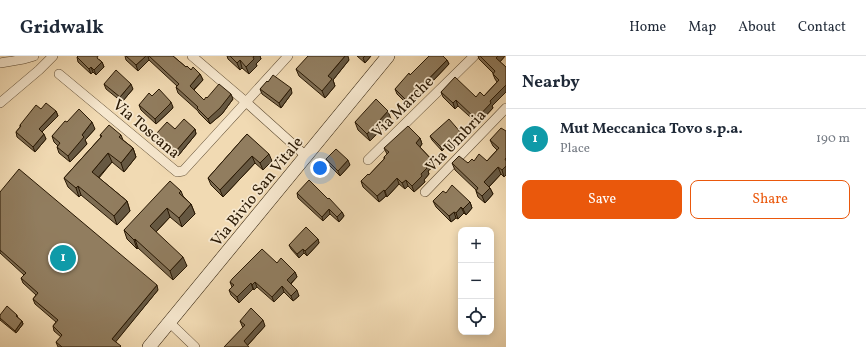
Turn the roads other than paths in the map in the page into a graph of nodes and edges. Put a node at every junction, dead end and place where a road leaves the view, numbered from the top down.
1 (34, 56) edge
2 (53, 56) edge
3 (192, 56) edge
4 (288, 56) edge
5 (388, 56) edge
6 (474, 56) edge
7 (13, 58) edge
8 (0, 63) edge
9 (59, 74) dead end
10 (246, 102) junction
11 (0, 103) edge
12 (506, 108) edge
13 (306, 156) junction
14 (368, 160) dead end
15 (425, 192) dead end
16 (170, 322) junction
17 (149, 347) edge
18 (195, 347) edge

1 - 7 street
2 - 11 street
3 - 10 street
4 - 10 street, Via Toscana
5 - 13 main road, Via Bivio San Vitale
6 - 14 street, Via Marche
7 - 8 street
9 - 10 street, Via Toscana
10 - 13 street
12 - 15 street, Via Umbria
13 - 16 main road, Via Bivio San Vitale
16 - 17 main road, Via Bivio San Vitale
16 - 18 street

